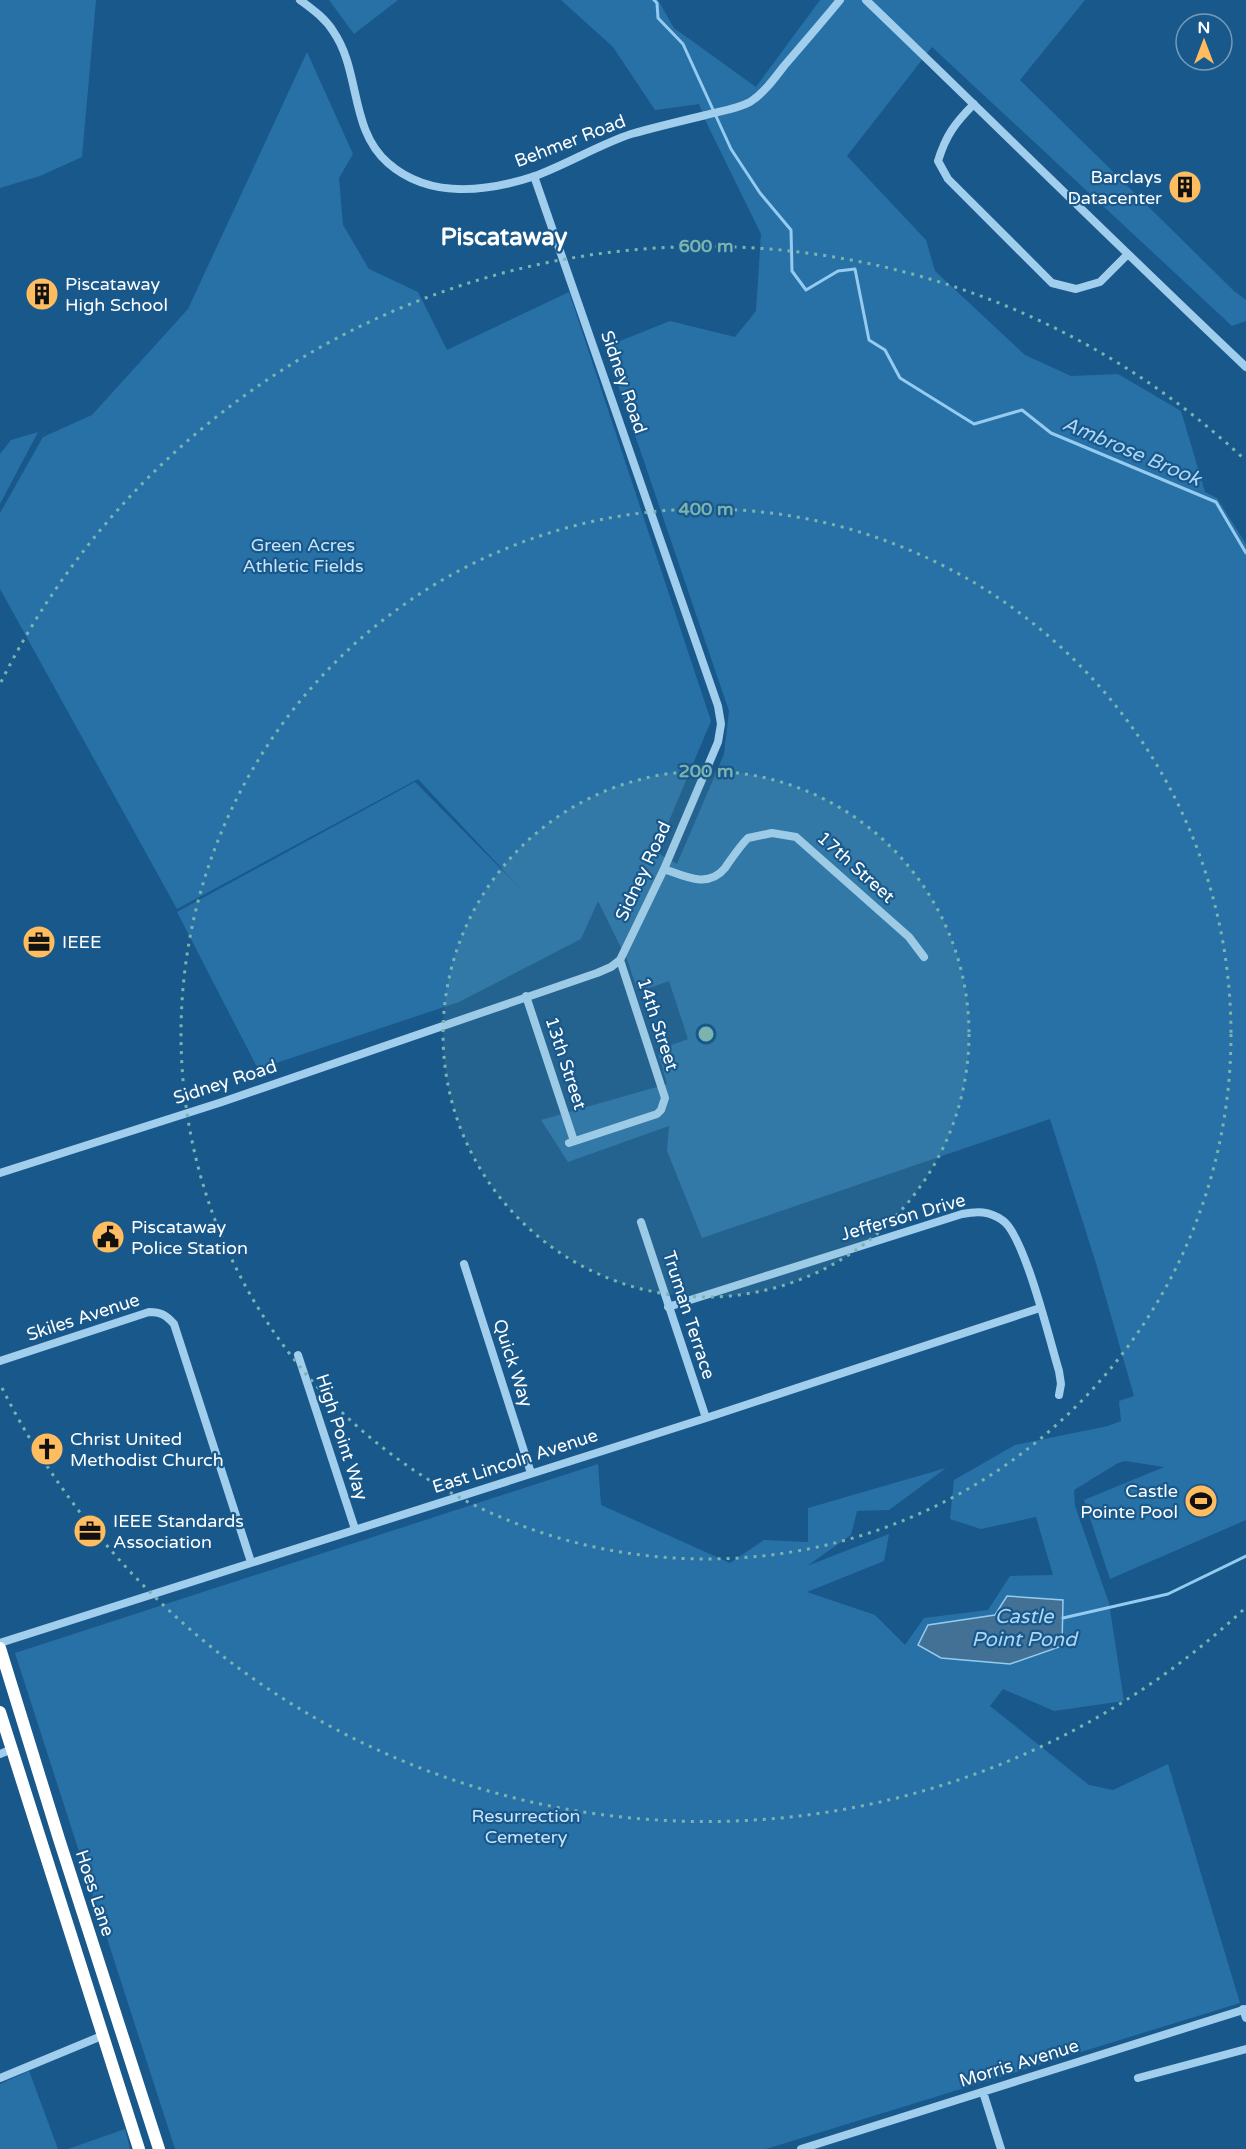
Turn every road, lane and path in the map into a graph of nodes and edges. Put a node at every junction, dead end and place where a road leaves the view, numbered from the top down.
1 (300, 0) edge
2 (840, 0) edge
3 (866, 0) edge
4 (974, 104) junction
5 (534, 176) junction
6 (1127, 255) junction
7 (1246, 367) edge
8 (664, 868) junction
9 (924, 957) dead end
10 (620, 960) junction
11 (526, 996) junction
12 (572, 1142) joint
13 (0, 1173) edge
14 (641, 1222) dead end
15 (464, 1264) dead end
16 (668, 1307) junction
17 (1040, 1308) junction
18 (298, 1355) dead end
19 (0, 1361) edge
20 (1059, 1395) dead end
21 (706, 1418) junction
22 (531, 1473) junction
23 (355, 1529) junction
24 (251, 1562) junction
25 (0, 1643) edge
26 (0, 1647) edge
27 (0, 1712) edge
28 (6, 1751) edge
29 (1245, 2012) edge
30 (104, 2035) junction
31 (1246, 2049) edge
32 (0, 2078) edge
33 (1138, 2078) dead end
34 (983, 2092) junction
35 (139, 2149) edge
36 (159, 2149) edge
37 (801, 2149) edge
38 (1001, 2149) edge

1 - 5 street, Behmer Road
2 - 5 street, Behmer Road
3 - 4 street
4 - 6 street
4 - 6 street
5 - 8 street, Sidney Road
6 - 7 street
8 - 9 street, 17th Street
8 - 10 street, Sidney Road
10 - 11 street, Sidney Road
10 - 12 street, 14th Street
11 - 12 street, 13th Street
11 - 13 street, Sidney Road
14 - 16 street, Truman Terrace
15 - 22 street, Quick Way
16 - 17 street, Jefferson Drive
16 - 21 street, Truman Terrace
17 - 20 street, Jefferson Drive
17 - 21 street, East Lincoln Avenue
18 - 23 street, High Point Way
19 - 24 street, Skiles Avenue
21 - 22 street, East Lincoln Avenue
22 - 23 street, East Lincoln Avenue
23 - 24 street, East Lincoln Avenue
24 - 25 street, East Lincoln Avenue
26 - 36 highway, Hoes Lane
27 - 28 highway, Hoes Lane
28 - 30 highway, Hoes Lane
29 - 34 street, Morris Avenue
30 - 32 street
30 - 35 highway, Hoes Lane
31 - 33 street
34 - 37 street, Morris Avenue
34 - 38 street

